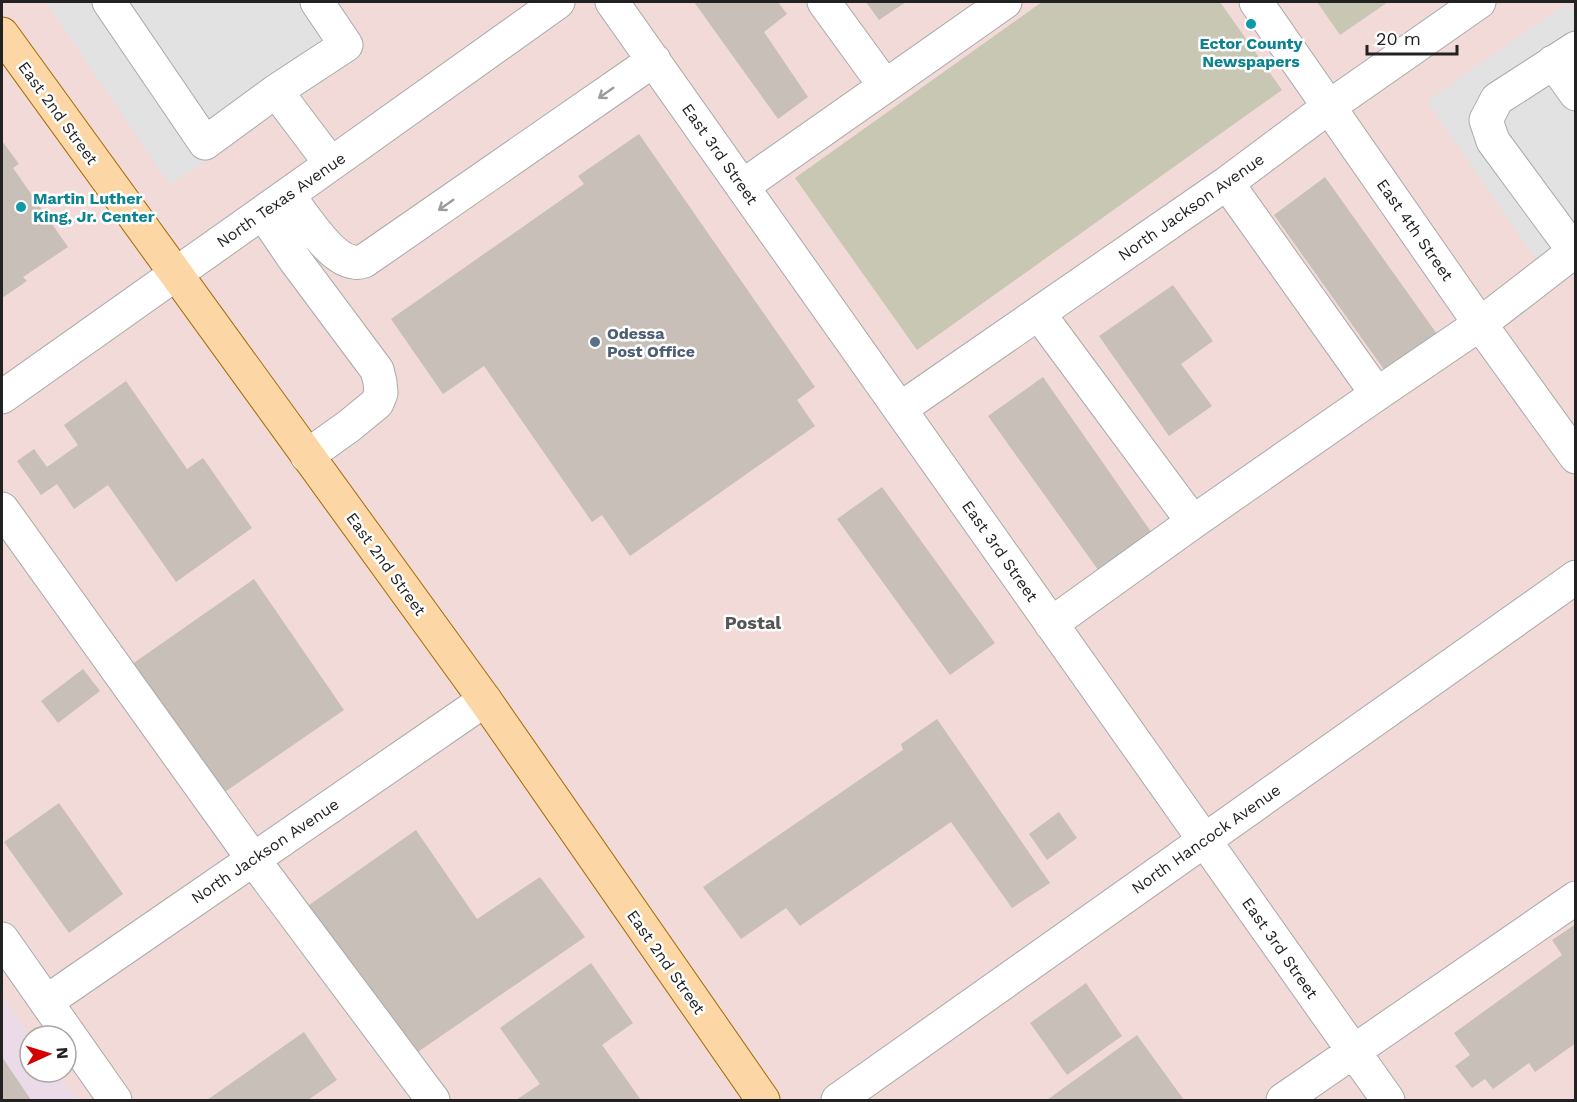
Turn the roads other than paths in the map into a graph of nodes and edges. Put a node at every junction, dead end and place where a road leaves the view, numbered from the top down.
1 (109, 2) edge
2 (317, 2) edge
3 (558, 2) edge
4 (612, 2) edge
5 (824, 2) edge
6 (1005, 2) edge
7 (1256, 2) edge
8 (1479, 2) edge
9 (4, 44) edge
10 (1564, 55) edge
11 (654, 60) junction
12 (885, 86) junction
13 (276, 91) junction
14 (1575, 94) edge
15 (1330, 106) junction
16 (331, 164) junction
17 (1227, 183) junction
18 (743, 186) junction
19 (275, 204) junction
20 (1575, 251) edge
21 (175, 274) junction
22 (1039, 314) junction
23 (1480, 324) junction
24 (1377, 394) junction
25 (2, 397) edge
26 (900, 409) junction
27 (307, 456) junction
28 (1575, 457) edge
29 (2, 509) edge
30 (1193, 522) junction
31 (1575, 577) edge
32 (1051, 624) junction
33 (485, 700) junction
34 (1204, 840) junction
35 (253, 859) junction
36 (1575, 898) edge
37 (2, 939) edge
38 (46, 1002) junction
39 (1353, 1051) junction
40 (115, 1101) edge
41 (433, 1101) edge
42 (763, 1101) edge
43 (838, 1101) edge
44 (1283, 1101) edge
45 (1388, 1101) edge

1 - 13 street
2 - 13 street
3 - 16 street, North Texas Avenue
4 - 11 street, East 3rd Street
5 - 12 street
6 - 12 street
7 - 15 street, East 4th Street
8 - 15 street, North Jackson Avenue
9 - 21 main road, East 2nd Street
10 - 14 street
10 - 20 street
11 - 18 street, East 3rd Street
11 -> 19 street
12 - 18 street
13 - 16 street
15 - 17 street, North Jackson Avenue
15 - 23 street, East 4th Street
16 - 19 street, North Texas Avenue
17 - 22 street, North Jackson Avenue
17 - 24 street
18 - 26 street, East 3rd Street
19 - 21 street, North Texas Avenue
19 - 27 street
20 - 23 street
21 - 25 street, North Texas Avenue
21 - 27 main road, East 2nd Street
22 - 26 street, North Jackson Avenue
22 - 30 street
23 - 24 street
23 - 28 street, East 4th Street
24 - 30 street
26 - 32 street, East 3rd Street
27 - 33 main road, East 2nd Street
29 - 35 street
30 - 32 street
31 - 34 street, North Hancock Avenue
32 - 34 street, East 3rd Street
33 - 35 street, North Jackson Avenue
33 - 42 main road, East 2nd Street
34 - 39 street, East 3rd Street
34 - 43 street, North Hancock Avenue
35 - 38 street, North Jackson Avenue
35 - 41 street
36 - 39 street
37 - 38 street
38 - 40 street
39 - 44 street
39 - 45 street, East 3rd Street

